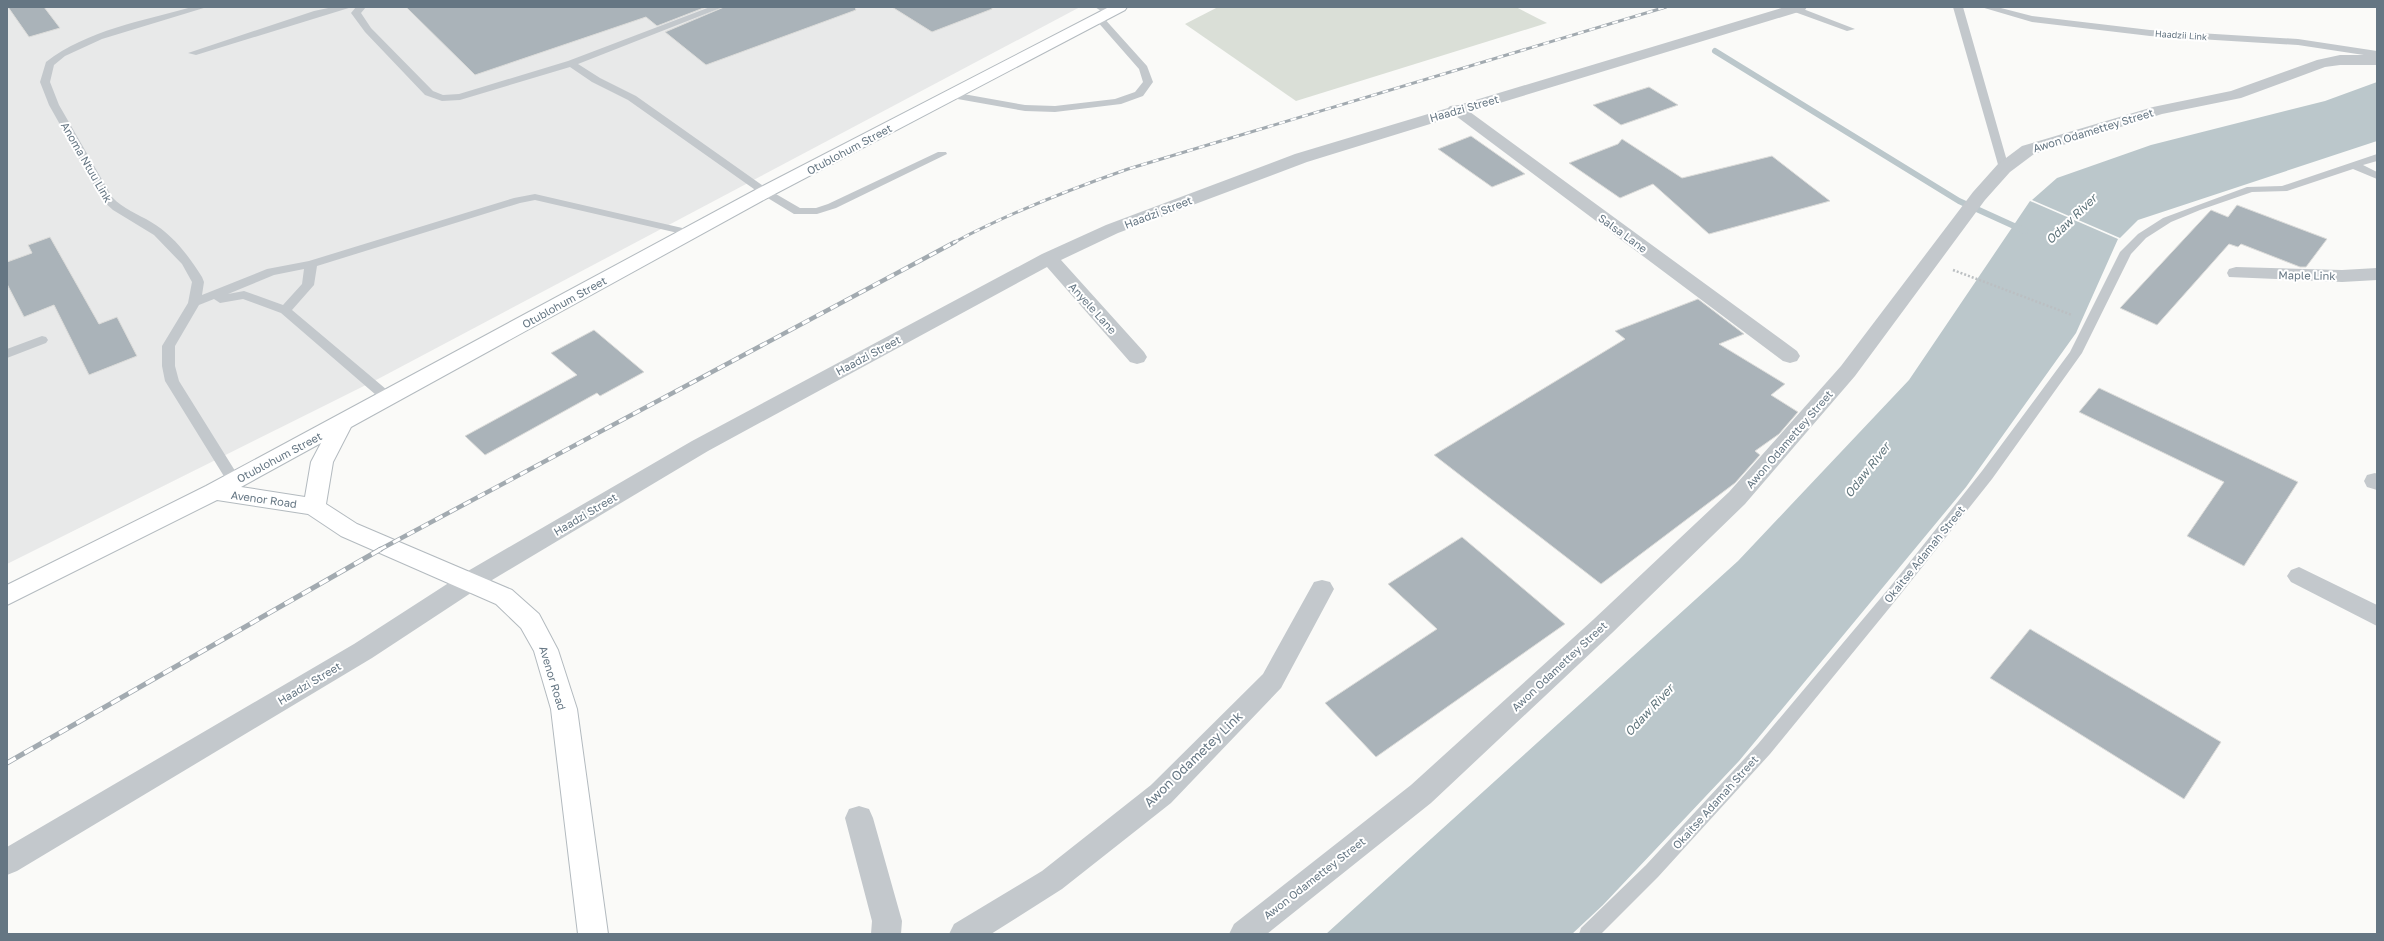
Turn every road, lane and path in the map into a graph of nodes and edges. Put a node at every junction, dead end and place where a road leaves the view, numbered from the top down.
1 (202, 7) edge
2 (347, 7) edge
3 (361, 7) edge
4 (718, 7) edge
5 (1958, 7) edge
6 (1986, 7) edge
7 (1798, 8) edge
8 (1107, 11) edge
9 (1850, 29) dead end
10 (193, 53) dead end
11 (2377, 54) edge
12 (2377, 60) edge
13 (571, 63) junction
14 (952, 95) junction
15 (1456, 109) junction
16 (942, 154) dead end
17 (2377, 157) edge
18 (2353, 165) junction
19 (2004, 168) junction
20 (2377, 176) edge
21 (765, 192) junction
22 (691, 233) junction
23 (1049, 258) junction
24 (1930, 261) junction
25 (311, 264) junction
26 (2236, 273) dead end
27 (2377, 274) edge
28 (194, 303) junction
29 (285, 310) junction
30 (2091, 322) junction
31 (42, 340) dead end
32 (7, 354) edge
33 (1790, 356) dead end
34 (1137, 357) dead end
35 (388, 398) junction
36 (342, 423) junction
37 (234, 482) junction
38 (214, 492) junction
39 (314, 507) junction
40 (2299, 576) dead end
41 (469, 582) junction
42 (1322, 589) dead end
43 (7, 596) edge
44 (2377, 616) edge
45 (859, 818) dead end
46 (7, 862) edge
47 (592, 934) edge
48 (886, 934) edge
49 (964, 934) edge
50 (1244, 934) edge
51 (1588, 934) edge

1 - 28 lane, Anoma Ntuu Link
2 - 10 lane
3 - 13 lane
4 - 13 lane
5 - 19 lane
6 - 11 lane, Haadzii Link
7 - 9 lane
7 - 15 street, Haadzi Street
8 - 14 street, Otublohum Street
8 - 14 lane
12 - 19 street, Awon Odamettey Street
13 - 21 lane
14 - 21 street, Otublohum Street
15 - 23 street, Haadzi Street
15 - 33 street, Salsa Lane
16 - 21 lane
17 - 18 lane, Okaitse Adamah Street
18 - 20 lane
18 - 30 lane, Okaitse Adamah Street
19 - 24 street, Awon Odamettey Street
21 - 22 street, Otublohum Street
22 - 25 lane
22 - 35 street, Otublohum Street
23 - 34 street, Anyele Lane
23 - 41 street, Haadzi Street
24 - 30 path
24 - 50 street, Awon Odamettey Street
25 - 28 lane
25 - 29 lane
26 - 27 street, Maple Link
28 - 29 lane
28 - 37 lane, Anoma Ntuu Link
29 - 35 lane
30 - 51 lane, Okaitse Adamah Street
31 - 32 lane
35 - 36 street, Otublohum Street
36 - 37 street, Otublohum Street
36 - 39 street
37 - 38 street, Otublohum Street
38 - 39 street, Avenor Road
38 - 43 street, Otublohum Street
39 - 41 street, Avenor Road
40 - 44 street
41 - 46 street, Haadzi Street
41 - 47 street, Avenor Road
42 - 49 street, Awon Odametey Link
45 - 48 street

